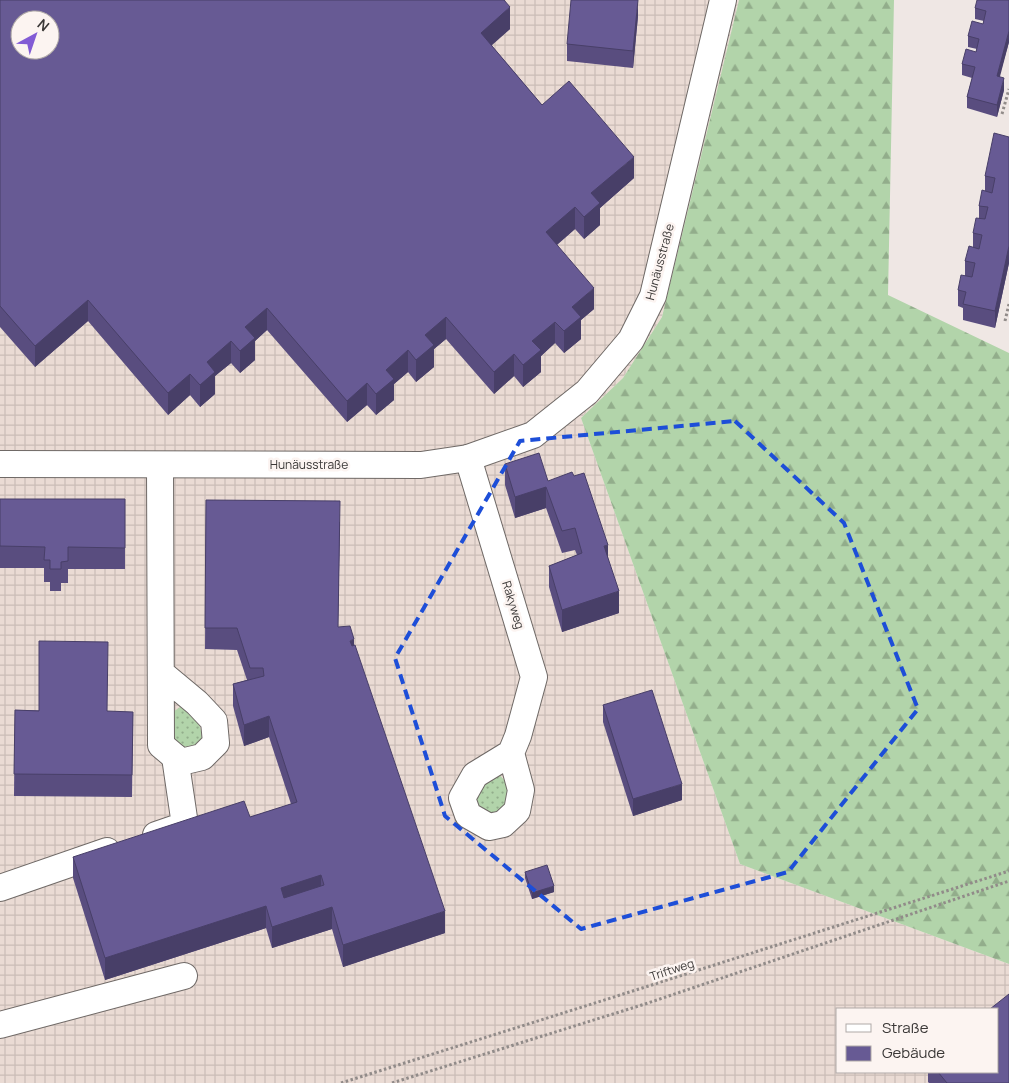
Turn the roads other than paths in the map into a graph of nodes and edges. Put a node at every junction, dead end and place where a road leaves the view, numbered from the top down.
1 (723, 0) edge
2 (468, 458) junction
3 (0, 464) edge
4 (160, 465) junction
5 (161, 672) junction
6 (511, 753) dead end
7 (175, 757) junction
8 (0, 888) edge
9 (184, 976) dead end
10 (0, 1025) edge

1 - 2 street, Hunäusstraße
2 - 4 street, Hunäusstraße
2 - 6 street, Rakyweg
3 - 4 street, Hunäusstraße
4 - 5 street
5 - 7 street
5 - 7 street
7 - 8 street
9 - 10 street

